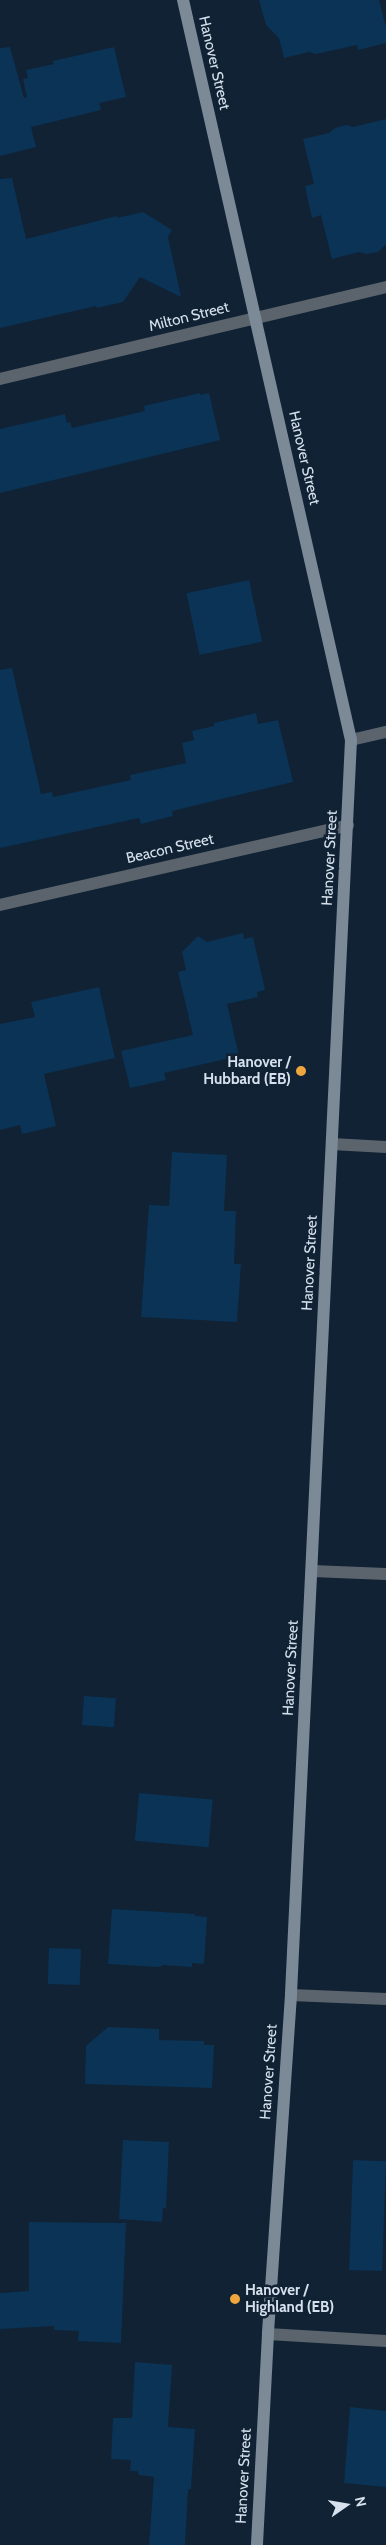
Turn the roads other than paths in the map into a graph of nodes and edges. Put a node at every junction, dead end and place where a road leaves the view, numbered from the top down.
1 (183, 0) edge
2 (386, 287) edge
3 (256, 317) junction
4 (0, 379) edge
5 (386, 732) edge
6 (351, 740) junction
7 (348, 825) junction
8 (0, 905) edge
9 (332, 1144) junction
10 (386, 1147) edge
11 (312, 1571) junction
12 (386, 1574) edge
13 (291, 1995) junction
14 (386, 1999) edge
15 (268, 2334) junction
16 (386, 2341) edge
17 (257, 2545) edge

1 - 3 street, Hanover Street
2 - 3 street, Milton Street
3 - 4 street, Milton Street
3 - 6 street, Hanover Street
5 - 6 street
6 - 7 street, Hanover Street
7 - 8 street, Beacon Street
7 - 9 street, Hanover Street
9 - 10 street
9 - 11 street, Hanover Street
11 - 12 street
11 - 13 street, Hanover Street
13 - 14 street
13 - 15 street, Hanover Street
15 - 16 street
15 - 17 street, Hanover Street

